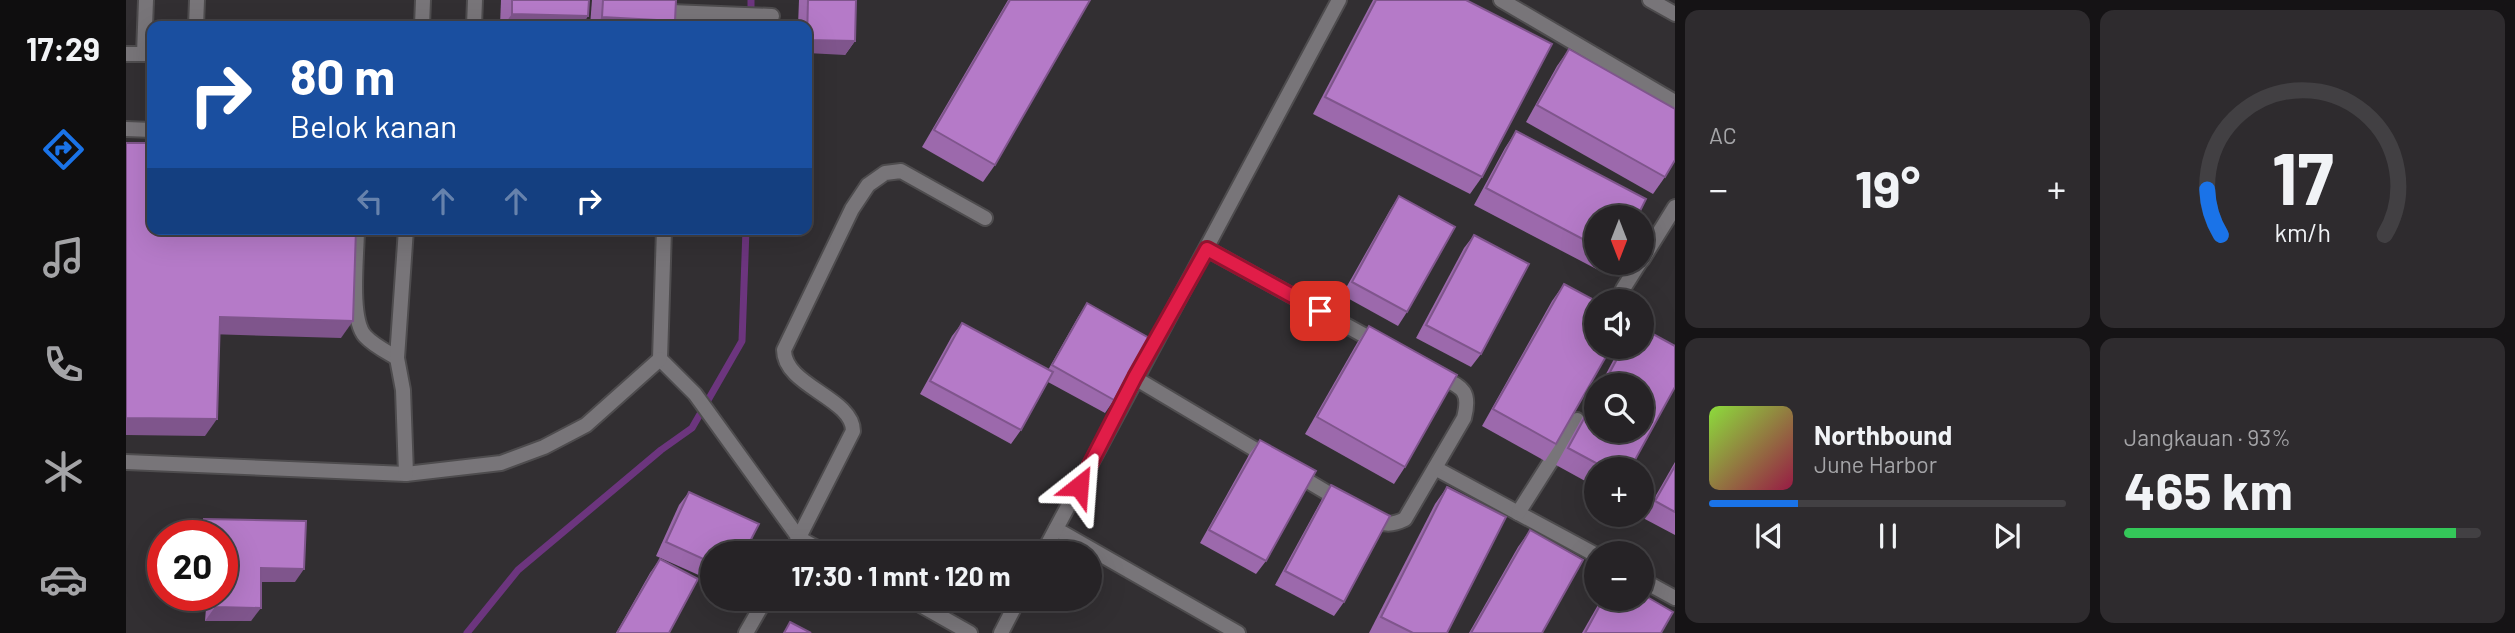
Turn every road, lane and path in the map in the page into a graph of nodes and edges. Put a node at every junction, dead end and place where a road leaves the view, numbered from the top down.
1 (146, 0) edge
2 (197, 0) edge
3 (423, 0) edge
4 (475, 0) edge
5 (1339, 0) edge
6 (1501, 0) edge
7 (1650, 0) edge
8 (671, 13) edge
9 (1675, 14) edge
10 (772, 16) dead end
11 (196, 21) edge
12 (422, 21) edge
13 (474, 21) edge
14 (147, 27) edge
15 (126, 54) edge
16 (147, 54) edge
17 (1675, 102) edge
18 (126, 129) edge
19 (147, 130) edge
20 (1675, 206) edge
21 (985, 218) dead end
22 (357, 235) edge
23 (406, 235) edge
24 (664, 235) edge
25 (1654, 240) edge
26 (1207, 249) junction
27 (1632, 275) edge
28 (1623, 289) dead end
29 (1385, 347) edge
30 (397, 358) junction
31 (660, 359) junction
32 (1421, 366) edge
33 (1135, 377) junction
34 (1577, 420) edge
35 (126, 462) edge
36 (1435, 468) junction
37 (406, 474) junction
38 (1518, 513) junction
39 (1056, 529) junction
40 (799, 538) junction
41 (797, 541) edge
42 (804, 541) edge
43 (1050, 541) edge
44 (1584, 549) edge
45 (1654, 587) edge
46 (1675, 598) edge
47 (758, 611) edge
48 (931, 611) edge
49 (1013, 611) edge
50 (746, 633) edge
51 (970, 633) edge
52 (1002, 633) edge
53 (1238, 633) edge

1 - 14 lane
2 - 11 lane
3 - 12 lane
4 - 13 lane
5 - 26 lane
6 - 17 lane
7 - 9 lane
8 - 10 lane
15 - 16 lane
18 - 19 lane
20 - 25 lane
21 - 40 lane
22 - 30 lane
23 - 30 lane
24 - 31 lane
26 - 29 lane
26 - 33 lane
27 - 28 lane
30 - 37 lane
31 - 37 lane
31 - 40 lane
32 - 36 lane
33 - 36 lane
33 - 39 lane
34 - 38 lane
35 - 37 lane
36 - 38 lane
38 - 44 lane
39 - 43 lane
39 - 53 lane
40 - 41 lane
40 - 42 lane
45 - 46 lane
47 - 50 lane
48 - 51 lane
49 - 52 lane

